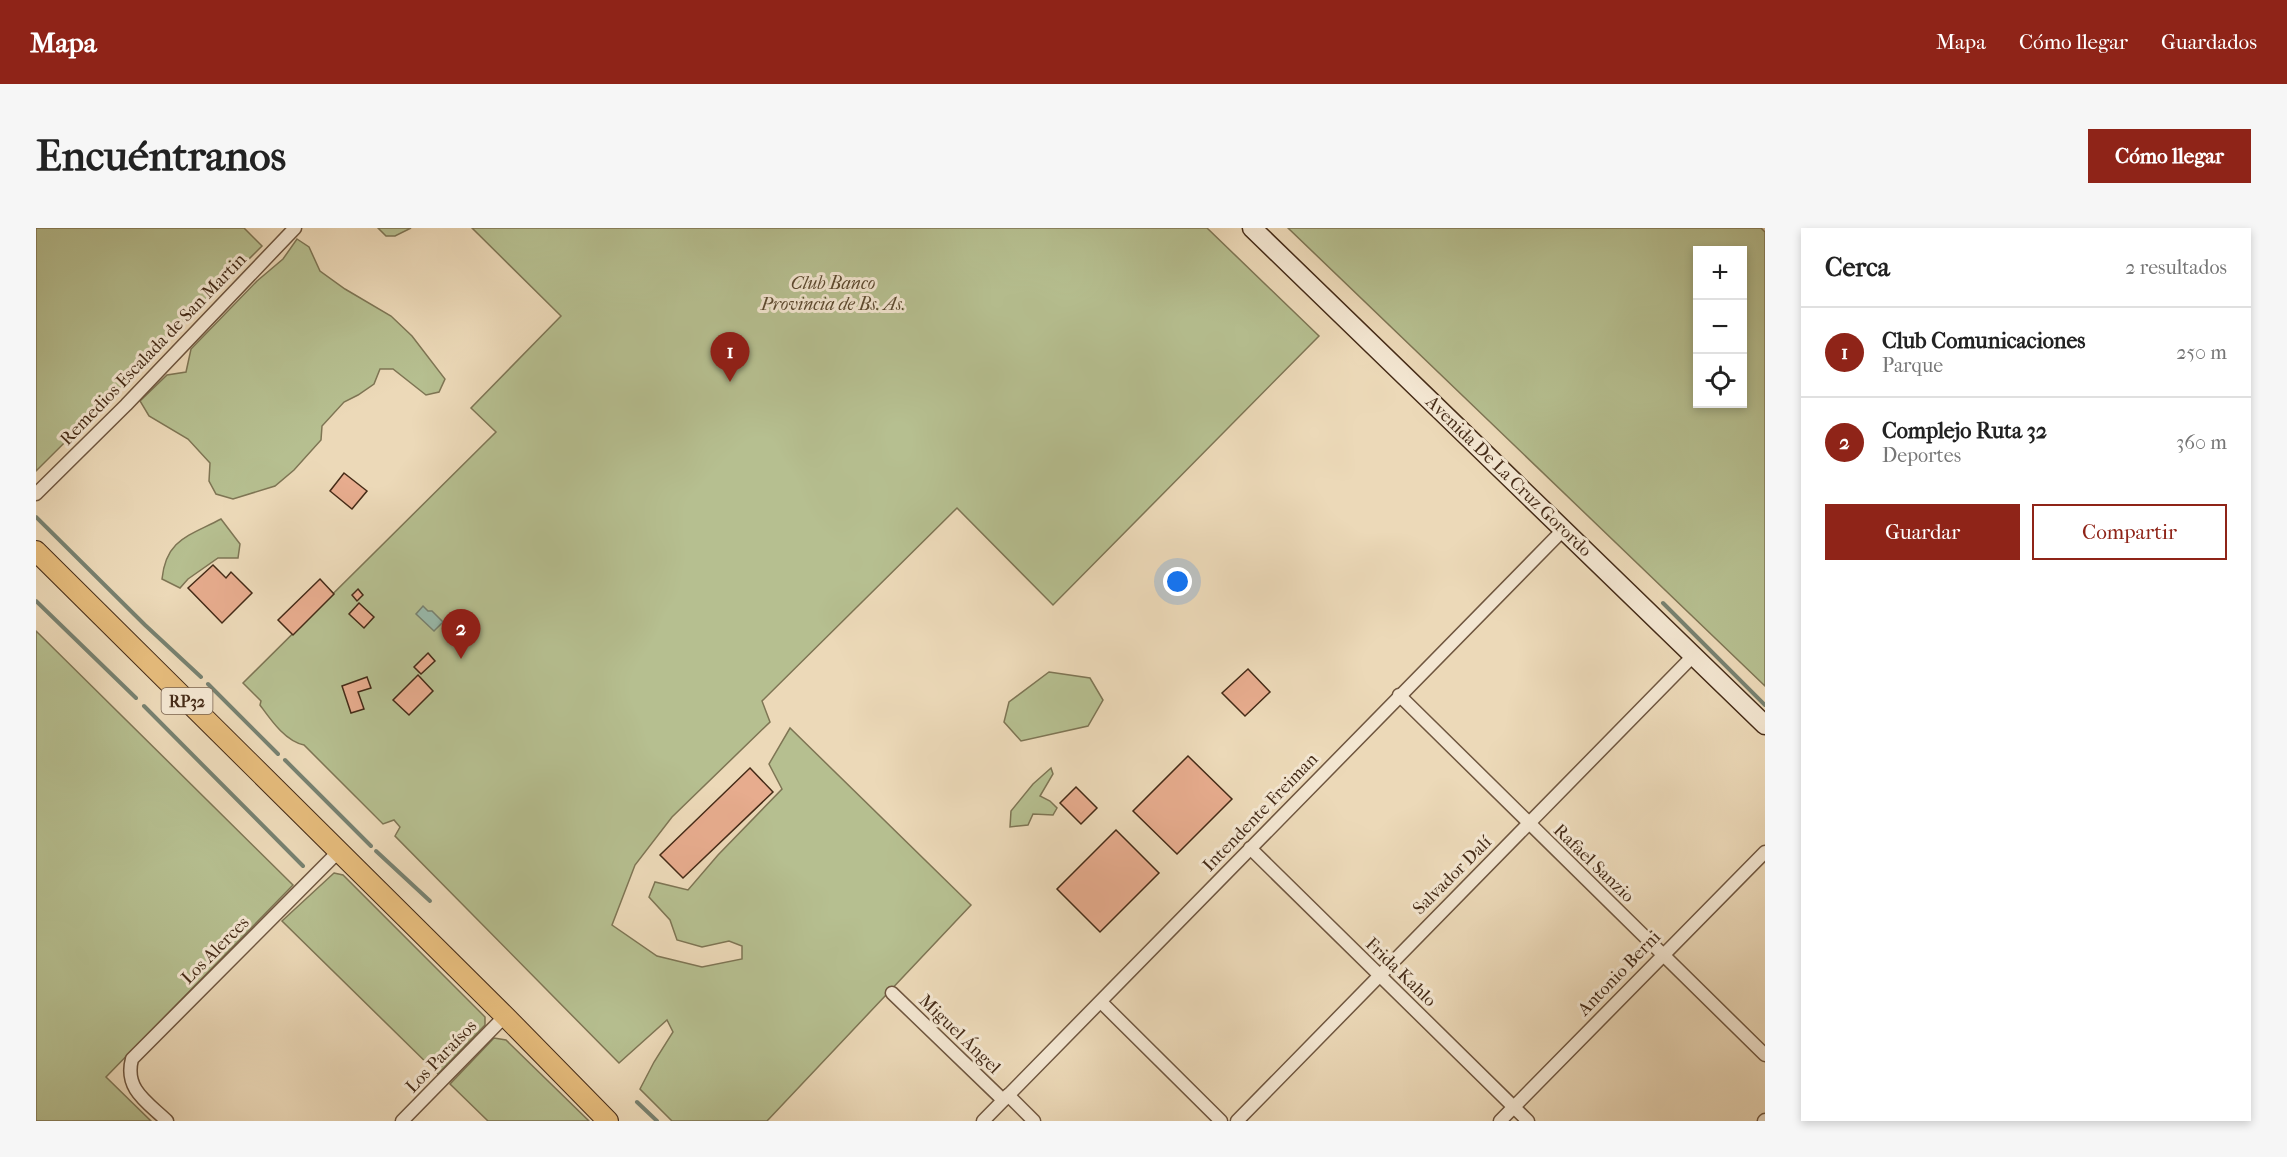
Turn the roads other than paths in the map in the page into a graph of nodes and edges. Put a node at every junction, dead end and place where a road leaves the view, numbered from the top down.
1 (295, 228) edge
2 (1252, 228) edge
3 (36, 494) edge
4 (1564, 529) junction
5 (36, 551) edge
6 (1694, 656) junction
7 (1399, 695) junction
8 (1765, 725) edge
9 (1529, 824) junction
10 (1250, 848) junction
11 (339, 851) junction
12 (1765, 852) edge
13 (1663, 955) junction
14 (1378, 975) junction
15 (892, 993) dead end
16 (1101, 1002) junction
17 (506, 1016) junction
18 (1765, 1055) edge
19 (1005, 1098) junction
20 (1514, 1107) junction
21 (167, 1121) edge
22 (402, 1121) edge
23 (608, 1121) edge
24 (983, 1121) edge
25 (1034, 1121) edge
26 (1221, 1121) edge
27 (1237, 1121) edge
28 (1500, 1121) edge
29 (1528, 1121) edge

1 - 3 street, Remedios Escalada de San Martin
2 - 4 main road, Avenida De La Cruz Gorordo
4 - 6 main road, Avenida De La Cruz Gorordo
4 - 7 street, Intendente Freiman
5 - 11 main road, RP32
6 - 8 main road, Avenida De La Cruz Gorordo
6 - 9 street, Salvador Dalí
7 - 9 street, Rafael Sanzio
7 - 10 street, Intendente Freiman
9 - 13 street, Rafael Sanzio
9 - 14 street, Salvador Dalí
10 - 14 street, Frida Kahlo
10 - 16 street, Intendente Freiman
11 - 17 main road, RP32
11 - 21 street, Los Alerces
12 - 13 street, Antonio Berni
13 - 18 street, Rafael Sanzio
13 - 20 street, Antonio Berni
14 - 20 street, Frida Kahlo
14 - 27 street, Salvador Dalí
15 - 19 street, Miguel Ángel
16 - 19 street, Intendente Freiman
16 - 26 street
17 - 22 street, Los Paraísos
17 - 23 main road, RP32
19 - 24 street, Intendente Freiman
19 - 25 street, Miguel Ángel
20 - 28 street, Antonio Berni
20 - 29 street, Frida Kahlo

